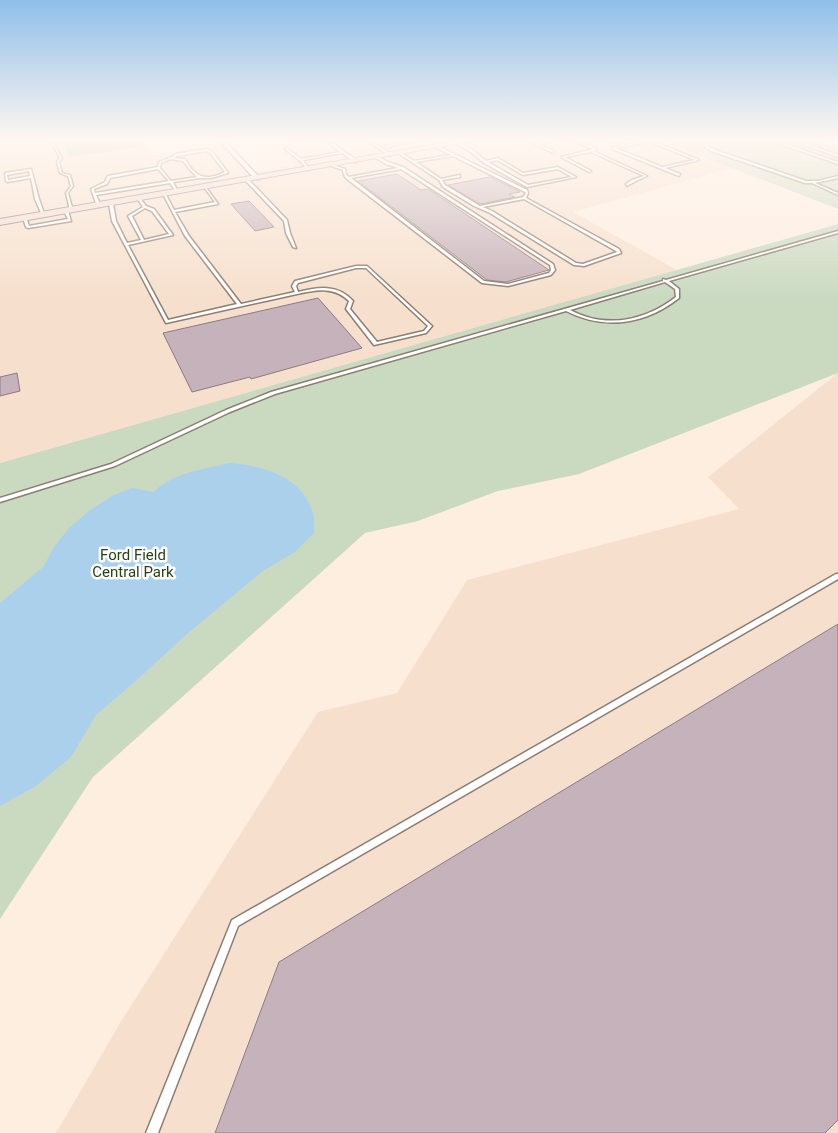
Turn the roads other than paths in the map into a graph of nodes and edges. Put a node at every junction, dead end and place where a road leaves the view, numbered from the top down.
1 (37, 192) edge
2 (68, 192) edge
3 (108, 192) edge
4 (177, 192) edge
5 (209, 192) edge
6 (258, 192) edge
7 (366, 192) edge
8 (439, 192) edge
9 (454, 192) edge
10 (526, 192) edge
11 (94, 194) joint
12 (164, 194) junction
13 (139, 198) junction
14 (524, 198) junction
15 (111, 204) junction
16 (99, 206) junction
17 (145, 207) junction
18 (480, 207) junction
19 (69, 211) junction
20 (173, 211) junction
21 (44, 215) junction
22 (25, 218) junction
23 (0, 222) edge
24 (838, 232) edge
25 (143, 241) junction
26 (126, 244) junction
27 (295, 247) dead end
28 (664, 280) junction
29 (297, 293) junction
30 (240, 305) junction
31 (566, 309) junction
32 (0, 500) edge
33 (838, 576) edge
34 (152, 1133) edge

1 - 21 lane
2 - 19 lane
3 - 11 lane
4 - 12 main road
5 - 20 lane
6 - 27 lane
7 - 8 lane
9 - 18 lane
10 - 14 lane
11 - 16 lane
12 - 13 main road
12 - 20 lane
13 - 15 main road
13 - 17 lane
14 - 18 lane
14 - 18 lane
15 - 16 main road
15 - 26 lane
16 - 19 main road
17 - 25 lane
17 - 25 lane
19 - 21 main road
19 - 22 lane
20 - 30 lane
21 - 22 main road
22 - 23 main road
24 - 28 lane
25 - 26 lane
26 - 30 lane
28 - 31 lane
28 - 31 lane
29 - 29 lane
29 - 30 lane
31 - 32 lane
33 - 34 lane

